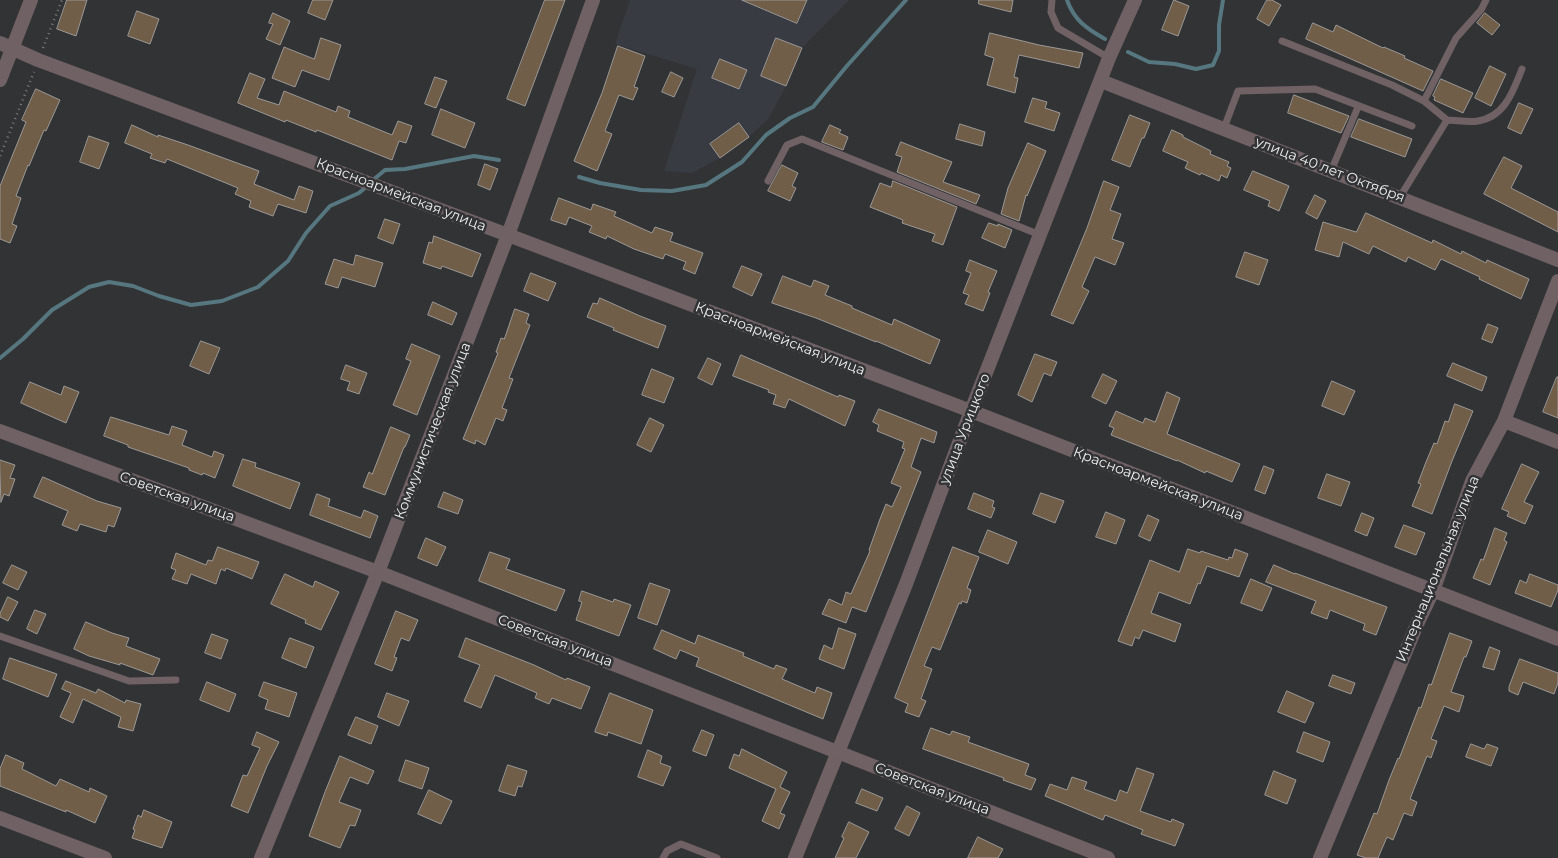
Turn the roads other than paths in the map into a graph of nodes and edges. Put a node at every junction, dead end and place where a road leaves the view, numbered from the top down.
1 (31, 0) edge
2 (593, 0) edge
3 (1052, 0) edge
4 (1135, 0) edge
5 (1486, 0) edge
6 (1282, 41) dead end
7 (6, 46) edge
8 (1109, 58) junction
9 (1522, 70) dead end
10 (0, 80) edge
11 (1101, 81) junction
12 (1424, 101) junction
13 (1358, 107) junction
14 (1447, 120) junction
15 (1412, 126) dead end
16 (1224, 128) junction
17 (1331, 171) junction
18 (768, 181) dead end
19 (1400, 197) junction
20 (508, 235) junction
21 (1040, 236) junction
22 (1558, 260) edge
23 (1558, 281) edge
24 (971, 411) junction
25 (1504, 420) junction
26 (0, 430) edge
27 (1558, 442) edge
28 (378, 572) junction
29 (1433, 591) junction
30 (0, 636) edge
31 (1558, 639) edge
32 (176, 680) dead end
33 (838, 752) junction
34 (0, 818) edge
35 (105, 858) edge
36 (261, 858) edge
37 (663, 858) edge
38 (718, 858) edge
39 (795, 858) edge
40 (1108, 858) edge
41 (1320, 858) edge

1 - 7 street
2 - 20 street, Коммунистическая улица
3 - 8 lane
4 - 8 street, улица Урицкого
5 - 12 lane
6 - 12 lane
7 - 10 street
7 - 20 street, Красноармейская улица
8 - 11 street, улица Урицкого
9 - 14 lane
11 - 16 street, улица 40 лет Октября
11 - 21 street, улица Урицкого
12 - 14 lane
13 - 15 lane
13 - 16 lane
13 - 17 lane
14 - 19 lane
16 - 17 street, улица 40 лет Октября
17 - 19 street, улица 40 лет Октября
18 - 21 lane
19 - 22 street, улица 40 лет Октября
20 - 24 street, Красноармейская улица
20 - 28 street, Коммунистическая улица
21 - 24 street, улица Урицкого
23 - 25 street, Интернациональная улица
24 - 29 street, Красноармейская улица
24 - 33 street, улица Урицкого
25 - 27 street
25 - 29 street, Интернациональная улица
26 - 28 street, Советская улица
28 - 33 street, Советская улица
28 - 36 street, Коммунистическая улица
29 - 31 street, Красноармейская улица
29 - 41 street, Интернациональная улица
30 - 32 lane
33 - 39 street, улица Урицкого
33 - 40 street, Советская улица
34 - 35 street
37 - 38 lane

